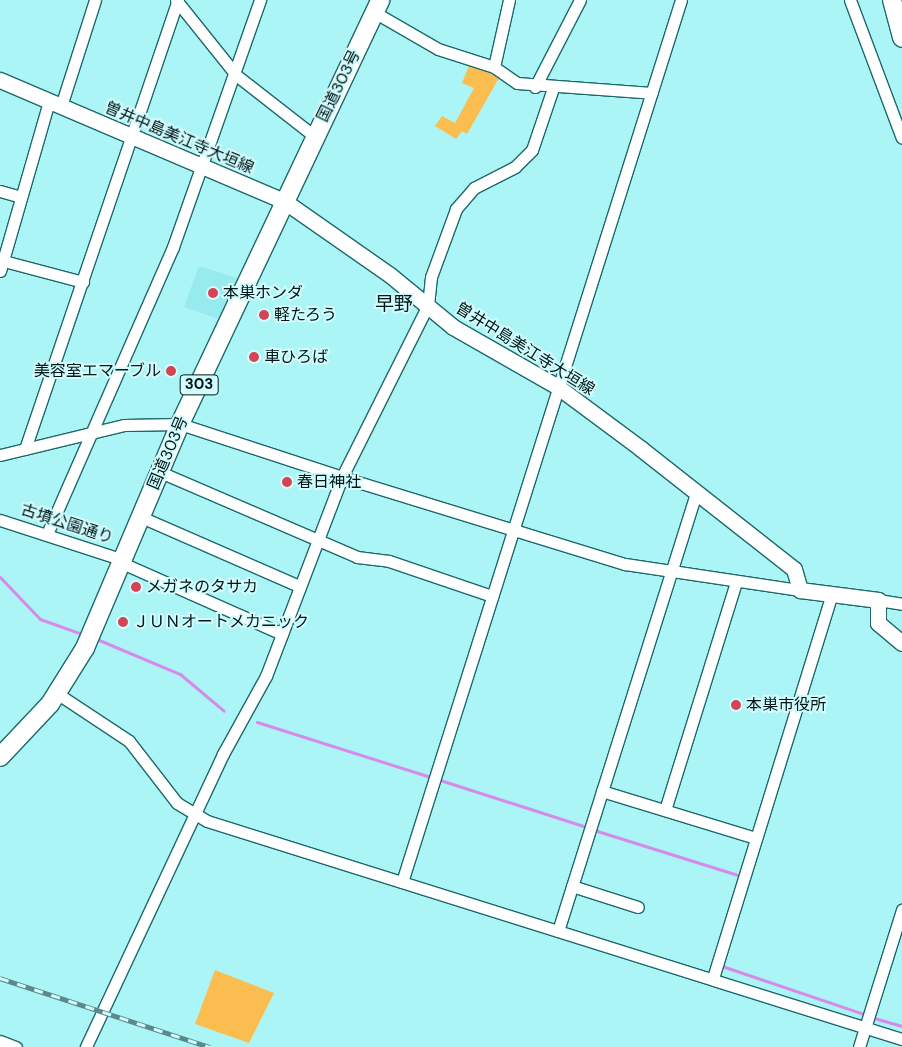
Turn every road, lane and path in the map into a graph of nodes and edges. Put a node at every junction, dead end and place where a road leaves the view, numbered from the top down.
1 (94, 0) edge
2 (260, 0) edge
3 (509, 0) edge
4 (580, 0) edge
5 (681, 0) edge
6 (850, 0) edge
7 (892, 0) edge
8 (177, 1) edge
9 (377, 6) edge
10 (902, 38) edge
11 (494, 67) junction
12 (236, 75) junction
13 (0, 80) edge
14 (535, 87) junction
15 (553, 88) junction
16 (652, 93) junction
17 (55, 104) junction
18 (314, 136) junction
19 (133, 138) junction
20 (902, 138) edge
21 (202, 169) junction
22 (0, 191) edge
23 (21, 197) junction
24 (284, 202) junction
25 (1, 264) edge
26 (82, 282) junction
27 (428, 305) junction
28 (558, 387) junction
29 (180, 424) junction
30 (91, 432) junction
31 (25, 449) junction
32 (0, 455) edge
33 (160, 472) junction
34 (342, 478) junction
35 (696, 493) junction
36 (141, 517) junction
37 (0, 520) edge
38 (512, 531) junction
39 (46, 534) junction
40 (317, 540) junction
41 (123, 561) junction
42 (670, 572) junction
43 (736, 582) junction
44 (299, 586) junction
45 (800, 590) junction
46 (832, 594) junction
47 (492, 596) junction
48 (878, 600) junction
49 (902, 604) edge
50 (282, 634) junction
51 (902, 643) edge
52 (58, 694) junction
53 (0, 757) edge
54 (602, 790) junction
55 (664, 810) junction
56 (194, 814) junction
57 (756, 838) junction
58 (402, 882) junction
59 (572, 886) junction
60 (638, 906) dead end
61 (902, 910) edge
62 (558, 931) junction
63 (713, 978) junction
64 (865, 1027) junction
65 (902, 1039) edge
66 (0, 1041) edge
67 (16, 1047) edge
68 (86, 1047) edge
69 (859, 1047) edge

1 - 17 street
2 - 12 street
3 - 11 street
4 - 14 street
5 - 16 street
6 - 20 street
7 - 10 highway
8 - 12 street
8 - 19 street
9 - 11 street
9 - 18 highway, 国道303号 / 303
11 - 14 street
12 - 18 street
12 - 21 street
13 - 17 main road, 曽井中島美江寺大垣線
14 - 15 street
15 - 16 street
15 - 27 street
16 - 28 street
17 - 19 main road, 曽井中島美江寺大垣線
17 - 23 street
18 - 24 highway, 国道303号 / 303
19 - 21 main road, 曽井中島美江寺大垣線
19 - 26 street
21 - 24 main road, 曽井中島美江寺大垣線
21 - 30 street
22 - 23 street
23 - 25 street
24 - 27 main road, 曽井中島美江寺大垣線
24 - 29 highway, 国道303号 / 303
25 - 26 street
26 - 31 street
27 - 28 main road, 曽井中島美江寺大垣線
27 - 34 street
28 - 35 main road, 曽井中島美江寺大垣線
28 - 38 street
29 - 30 street
29 - 33 highway, 国道303号 / 303
29 - 34 street
30 - 31 street
30 - 39 street
31 - 32 street
33 - 36 highway, 国道303号 / 303
33 - 40 street
34 - 38 street
34 - 40 street
35 - 42 street
35 - 45 main road, 曽井中島美江寺大垣線
36 - 41 highway, 国道303号 / 303
36 - 44 street
37 - 39 street, 古墳公園通り
38 - 42 street
38 - 47 street
39 - 41 street, 古墳公園通り
40 - 44 street
40 - 47 street
41 - 50 street, 古墳公園通り
41 - 52 highway, 国道303号 / 303
42 - 43 street
42 - 54 street
43 - 45 street
43 - 55 street
44 - 50 street
45 - 46 main road
46 - 48 main road
46 - 57 street
47 - 58 street
48 - 49 street
48 - 51 main road
50 - 56 street
52 - 53 highway, 国道303号 / 303
52 - 56 street
54 - 55 street
54 - 59 street
55 - 57 street
56 - 58 street
56 - 68 street
57 - 63 street
58 - 62 street
59 - 60 street
59 - 62 street
61 - 64 street
62 - 63 street
63 - 64 street
64 - 65 street
64 - 69 street
66 - 67 street

